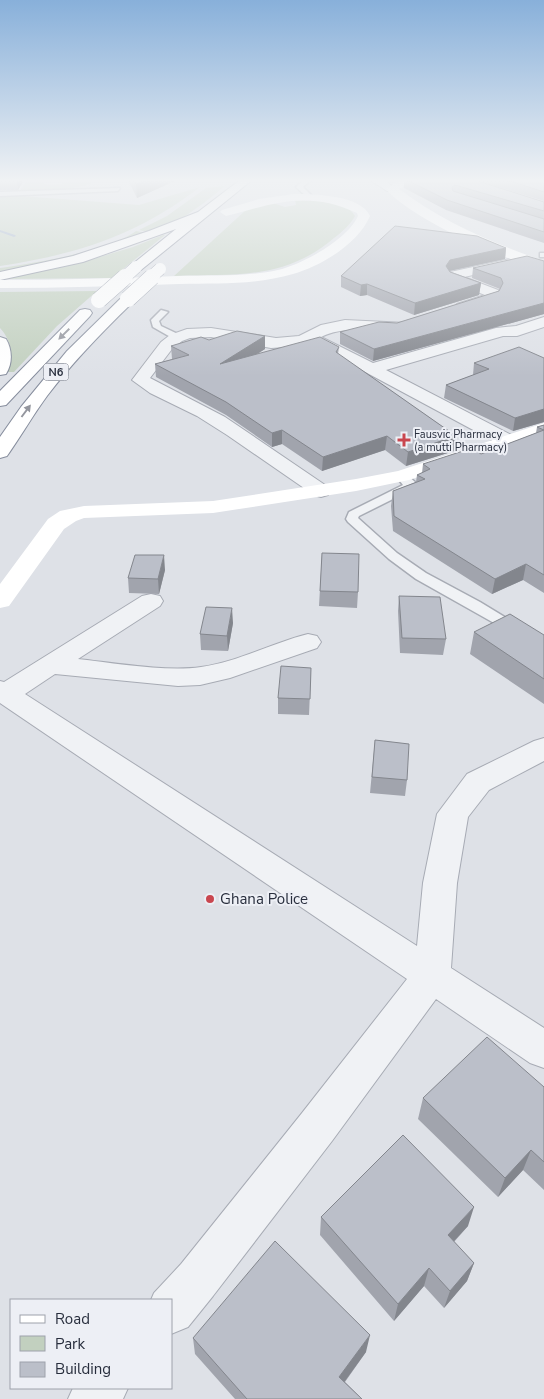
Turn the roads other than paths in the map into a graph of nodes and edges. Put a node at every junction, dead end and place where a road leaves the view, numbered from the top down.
1 (127, 245) edge
2 (163, 245) edge
3 (336, 245) edge
4 (351, 245) edge
5 (484, 245) edge
6 (544, 259) edge
7 (526, 260) junction
8 (163, 266) dead end
9 (0, 276) edge
10 (0, 284) edge
11 (0, 291) edge
12 (448, 311) edge
13 (164, 312) dead end
14 (414, 322) edge
15 (544, 322) edge
16 (177, 337) junction
17 (304, 340) junction
18 (0, 342) edge
19 (371, 368) junction
20 (0, 370) edge
21 (0, 401) edge
22 (544, 429) edge
23 (510, 442) junction
24 (0, 452) edge
25 (402, 476) junction
26 (321, 491) junction
27 (0, 601) edge
28 (151, 602) dead end
29 (308, 642) dead end
30 (544, 647) edge
31 (50, 665) junction
32 (3, 692) edge
33 (544, 748) edge
34 (432, 975) junction
35 (544, 1050) edge
36 (172, 1309) edge
37 (102, 1389) edge
38 (94, 1399) edge

1 - 9 main road
2 -> 21 main road, N6, bridge
3 - 10 main road
4 - 11 main road
5 - 7 main road
6 - 7 main road
7 - 12 street
24 -> 8 main road, N6, bridge
13 - 16 lane
14 - 17 street
15 - 19 street
16 - 17 street
16 - 26 street
17 - 19 street
18 - 20 main road
19 - 23 street
22 - 23 main road
23 - 25 main road
25 - 26 main road
25 - 30 lane
26 - 27 main road
28 - 31 street
29 - 31 street
31 - 32 street
32 - 34 street
33 - 34 street
34 - 35 street
34 - 36 street
37 - 38 street

